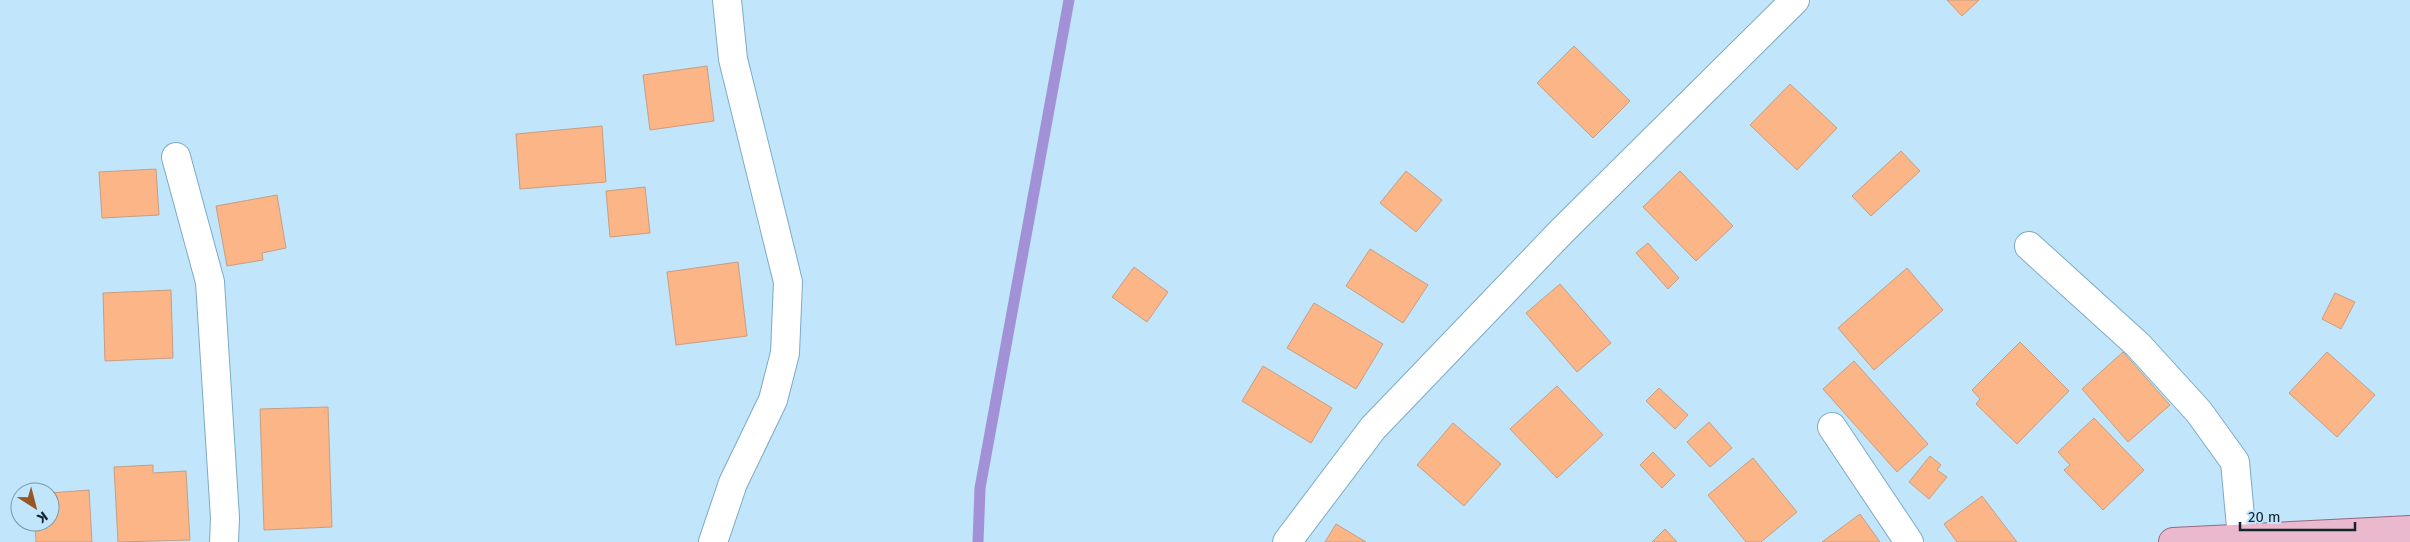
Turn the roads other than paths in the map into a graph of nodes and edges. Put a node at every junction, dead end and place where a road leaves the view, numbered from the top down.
1 (727, 0) edge
2 (1795, 0) edge
3 (176, 157) dead end
4 (2029, 246) dead end
5 (1832, 427) dead end
6 (2410, 530) edge
7 (2242, 538) junction
8 (224, 542) edge
9 (713, 542) edge
10 (1287, 542) edge
11 (1909, 542) edge
12 (2173, 542) edge

1 - 9 street
2 - 10 street
3 - 8 street
4 - 7 street
5 - 11 street
6 - 7 main road
7 - 12 main road

